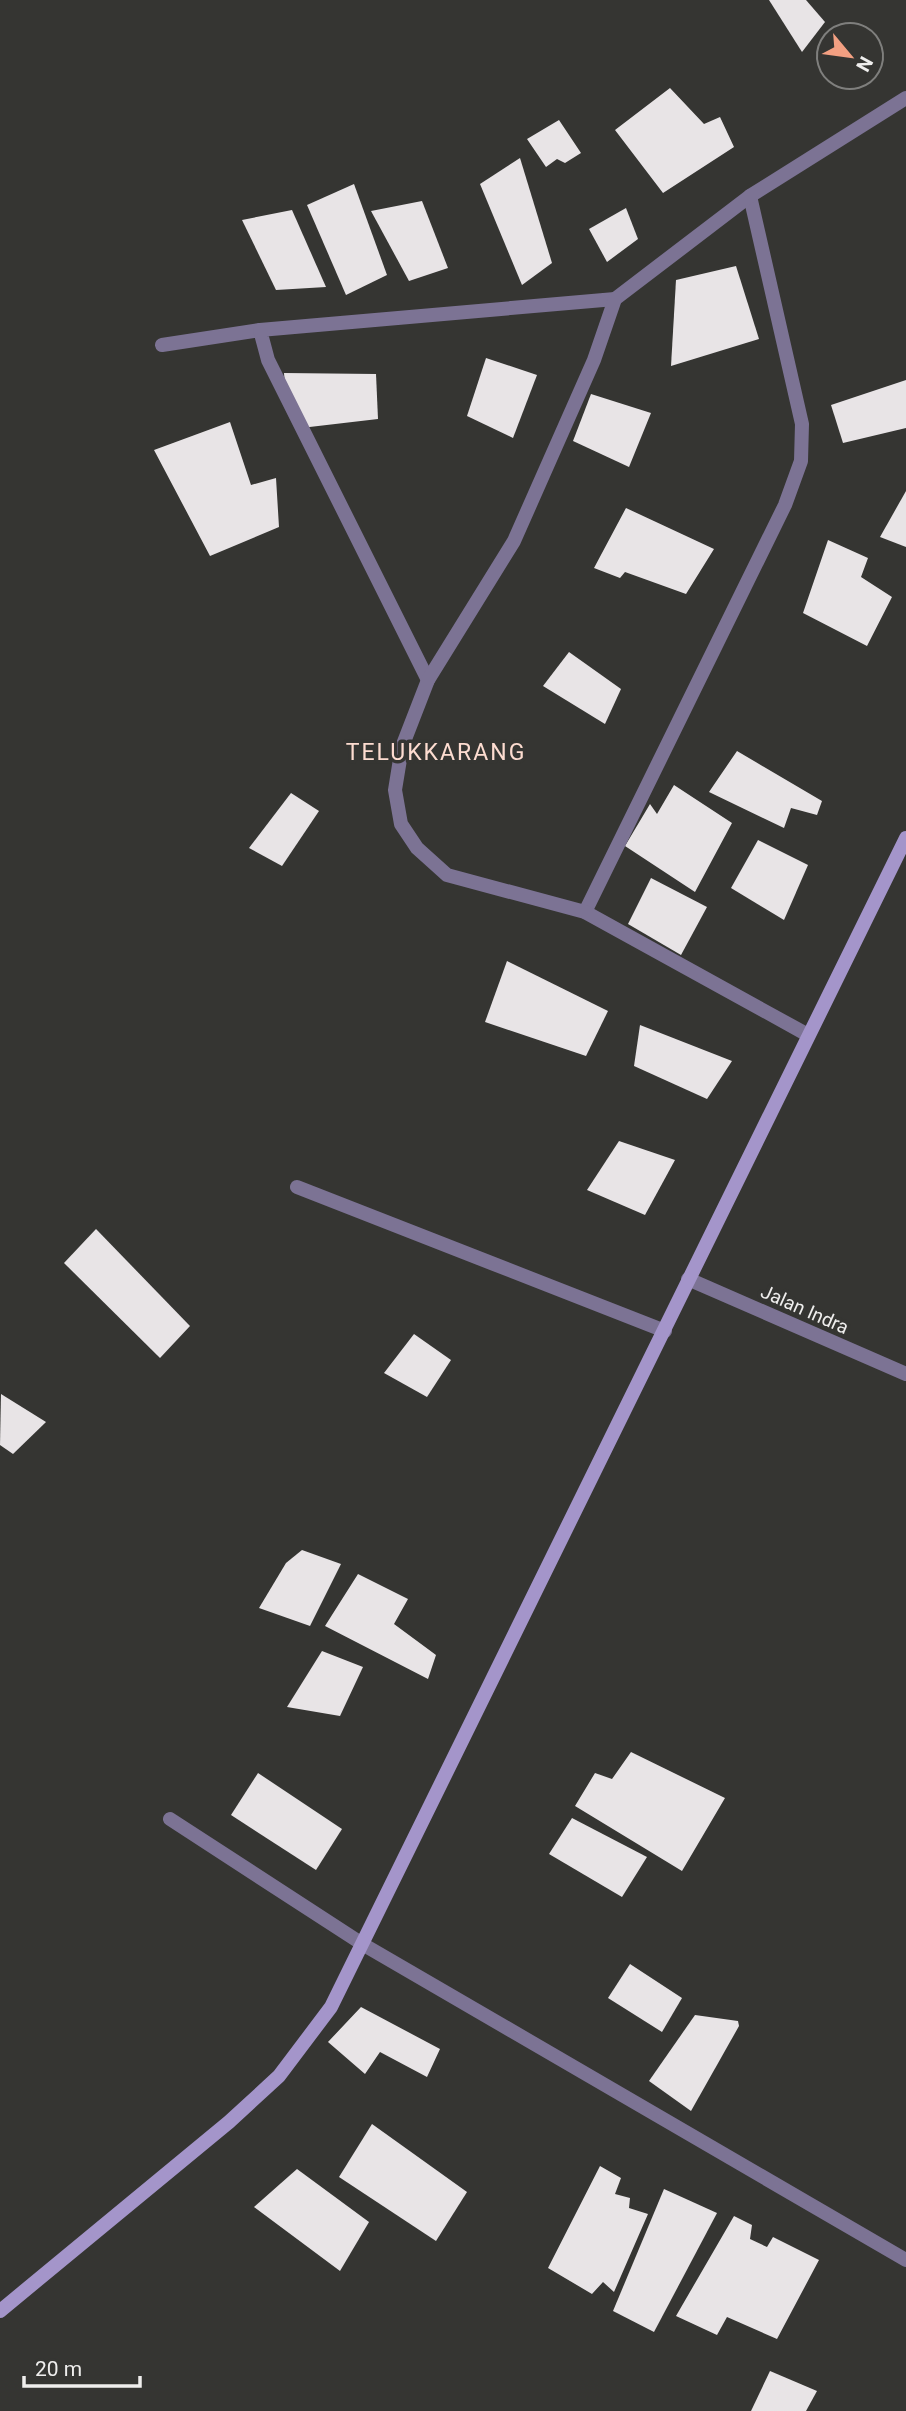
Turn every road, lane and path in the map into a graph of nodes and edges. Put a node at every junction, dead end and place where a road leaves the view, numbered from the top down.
1 (906, 98) edge
2 (750, 196) junction
3 (615, 299) junction
4 (260, 330) junction
5 (162, 345) dead end
6 (428, 680) junction
7 (906, 838) edge
8 (585, 912) junction
9 (808, 1035) junction
10 (297, 1187) dead end
11 (688, 1279) junction
12 (665, 1331) junction
13 (906, 1374) edge
14 (170, 1819) dead end
15 (364, 1945) junction
16 (906, 2260) edge
17 (0, 2311) edge

1 - 2 street
2 - 3 street
2 - 8 street
3 - 4 street
3 - 6 street
4 - 5 street
4 - 6 street
6 - 8 street
7 - 9 main road
8 - 9 street
9 - 11 main road
10 - 12 street
11 - 12 main road
11 - 13 street, Jalan Indra
12 - 15 main road
14 - 15 street
15 - 16 street
15 - 17 main road

